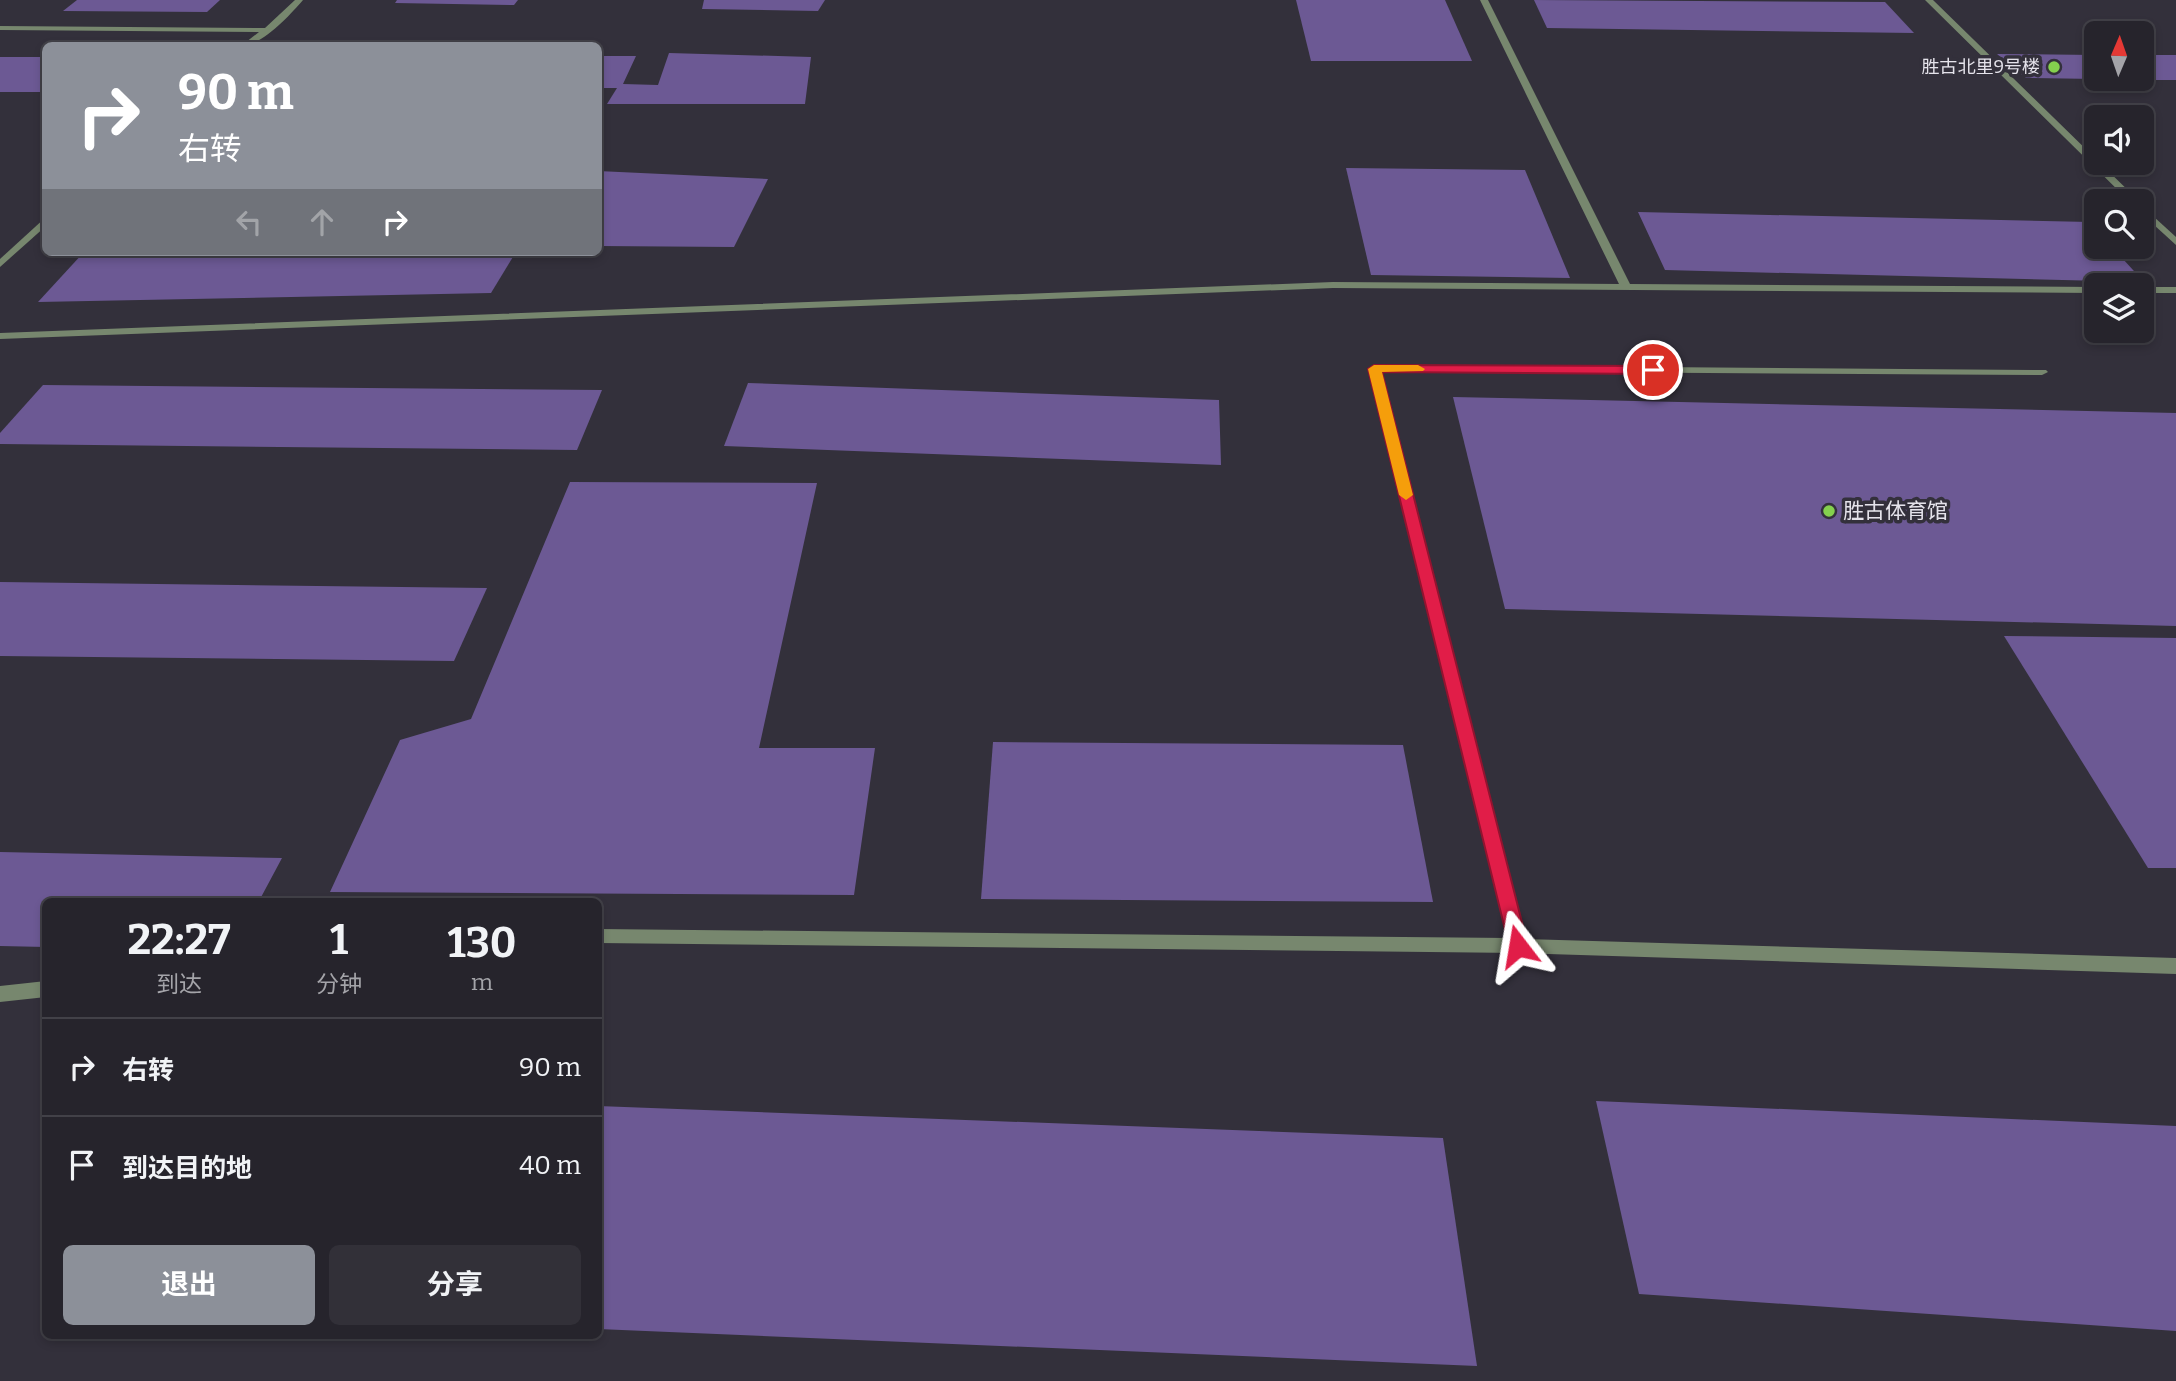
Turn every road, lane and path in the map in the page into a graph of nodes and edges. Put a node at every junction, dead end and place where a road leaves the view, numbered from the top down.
1 (299, 0) edge
2 (1484, 0) edge
3 (1930, 0) edge
4 (0, 28) edge
5 (266, 30) junction
6 (250, 42) edge
7 (2122, 189) edge
8 (2154, 221) edge
9 (42, 224) edge
10 (2176, 242) edge
11 (0, 264) edge
12 (1626, 287) junction
13 (2084, 289) edge
14 (2154, 290) edge
15 (2176, 290) edge
16 (0, 336) edge
17 (2042, 372) dead end
18 (602, 936) edge
19 (1518, 946) junction
20 (2176, 966) edge
21 (42, 990) edge
22 (0, 995) edge

1 - 5 street
2 - 12 street
3 - 7 street
4 - 5 street
5 - 6 street
8 - 10 street
9 - 11 street
12 - 13 street
12 - 16 street
14 - 15 street
17 - 19 street
18 - 19 street
19 - 20 street
21 - 22 street

